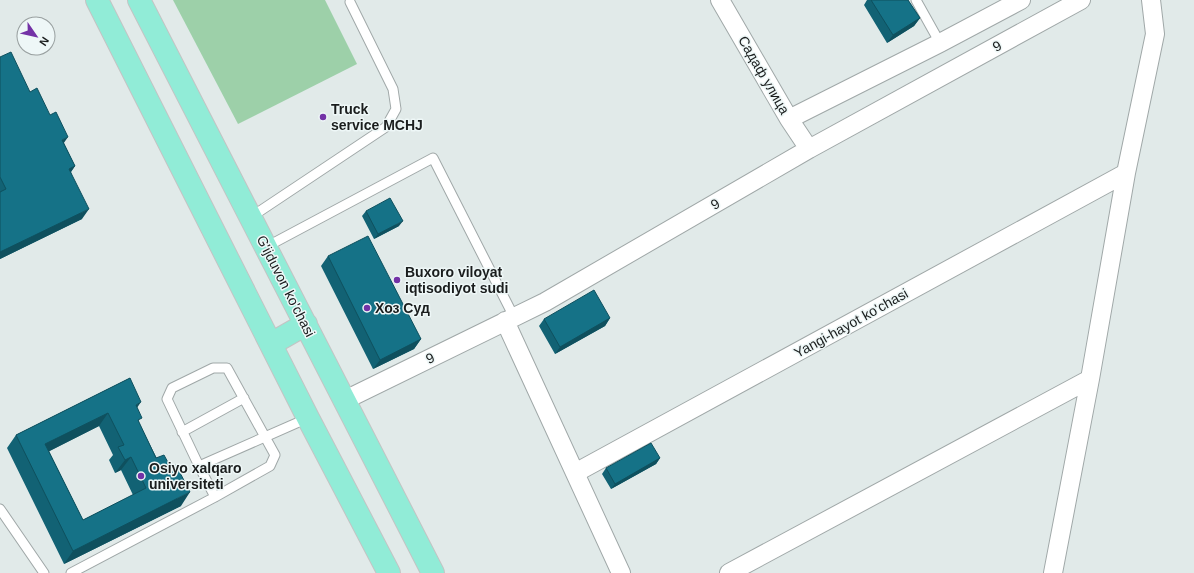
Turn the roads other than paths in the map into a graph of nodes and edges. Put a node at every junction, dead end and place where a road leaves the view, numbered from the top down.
1 (97, 0) edge
2 (139, 0) edge
3 (720, 0) edge
4 (916, 0) edge
5 (1021, 0) edge
6 (1080, 0) edge
7 (1151, 0) edge
8 (350, 2) dead end
9 (940, 43) junction
10 (789, 119) junction
11 (809, 149) junction
12 (1126, 173) junction
13 (251, 217) junction
14 (266, 247) junction
15 (510, 319) junction
16 (306, 324) junction
17 (271, 344) junction
18 (1090, 379) junction
19 (244, 398) junction
20 (345, 400) junction
21 (308, 418) junction
22 (182, 432) junction
23 (266, 436) junction
24 (199, 466) junction
25 (575, 473) junction
26 (216, 497) junction
27 (0, 509) edge
28 (44, 573) edge
29 (70, 573) edge
30 (389, 573) edge
31 (433, 573) edge
32 (621, 573) edge
33 (729, 573) edge
34 (1053, 573) edge

1 - 17 main road
2 - 13 main road, G'ijduvon ko'chasi
3 - 10 street, Садаф улица
4 - 9 lane
5 - 9 street
6 - 11 street, 9
7 - 12 street
8 - 13 lane
9 - 10 street
10 - 11 street, Садаф улица
11 - 15 street, 9
12 - 18 street
12 - 25 street, Yangi-hayot ko'chasi
13 - 14 main road, G'ijduvon ko'chasi
14 - 15 lane
14 - 16 main road, G'ijduvon ko'chasi
15 - 20 street, 9
15 - 25 street
16 - 17 main road
16 - 20 main road, G'ijduvon ko'chasi
17 - 21 main road
18 - 33 street
18 - 34 street
19 - 22 lane
19 - 22 lane
19 - 23 lane
20 - 31 main road, G'ijduvon ko'chasi
21 - 23 lane
21 - 30 main road
22 - 24 lane
23 - 24 lane
23 - 26 lane
24 - 26 lane
25 - 32 street
26 - 29 lane
27 - 28 lane

